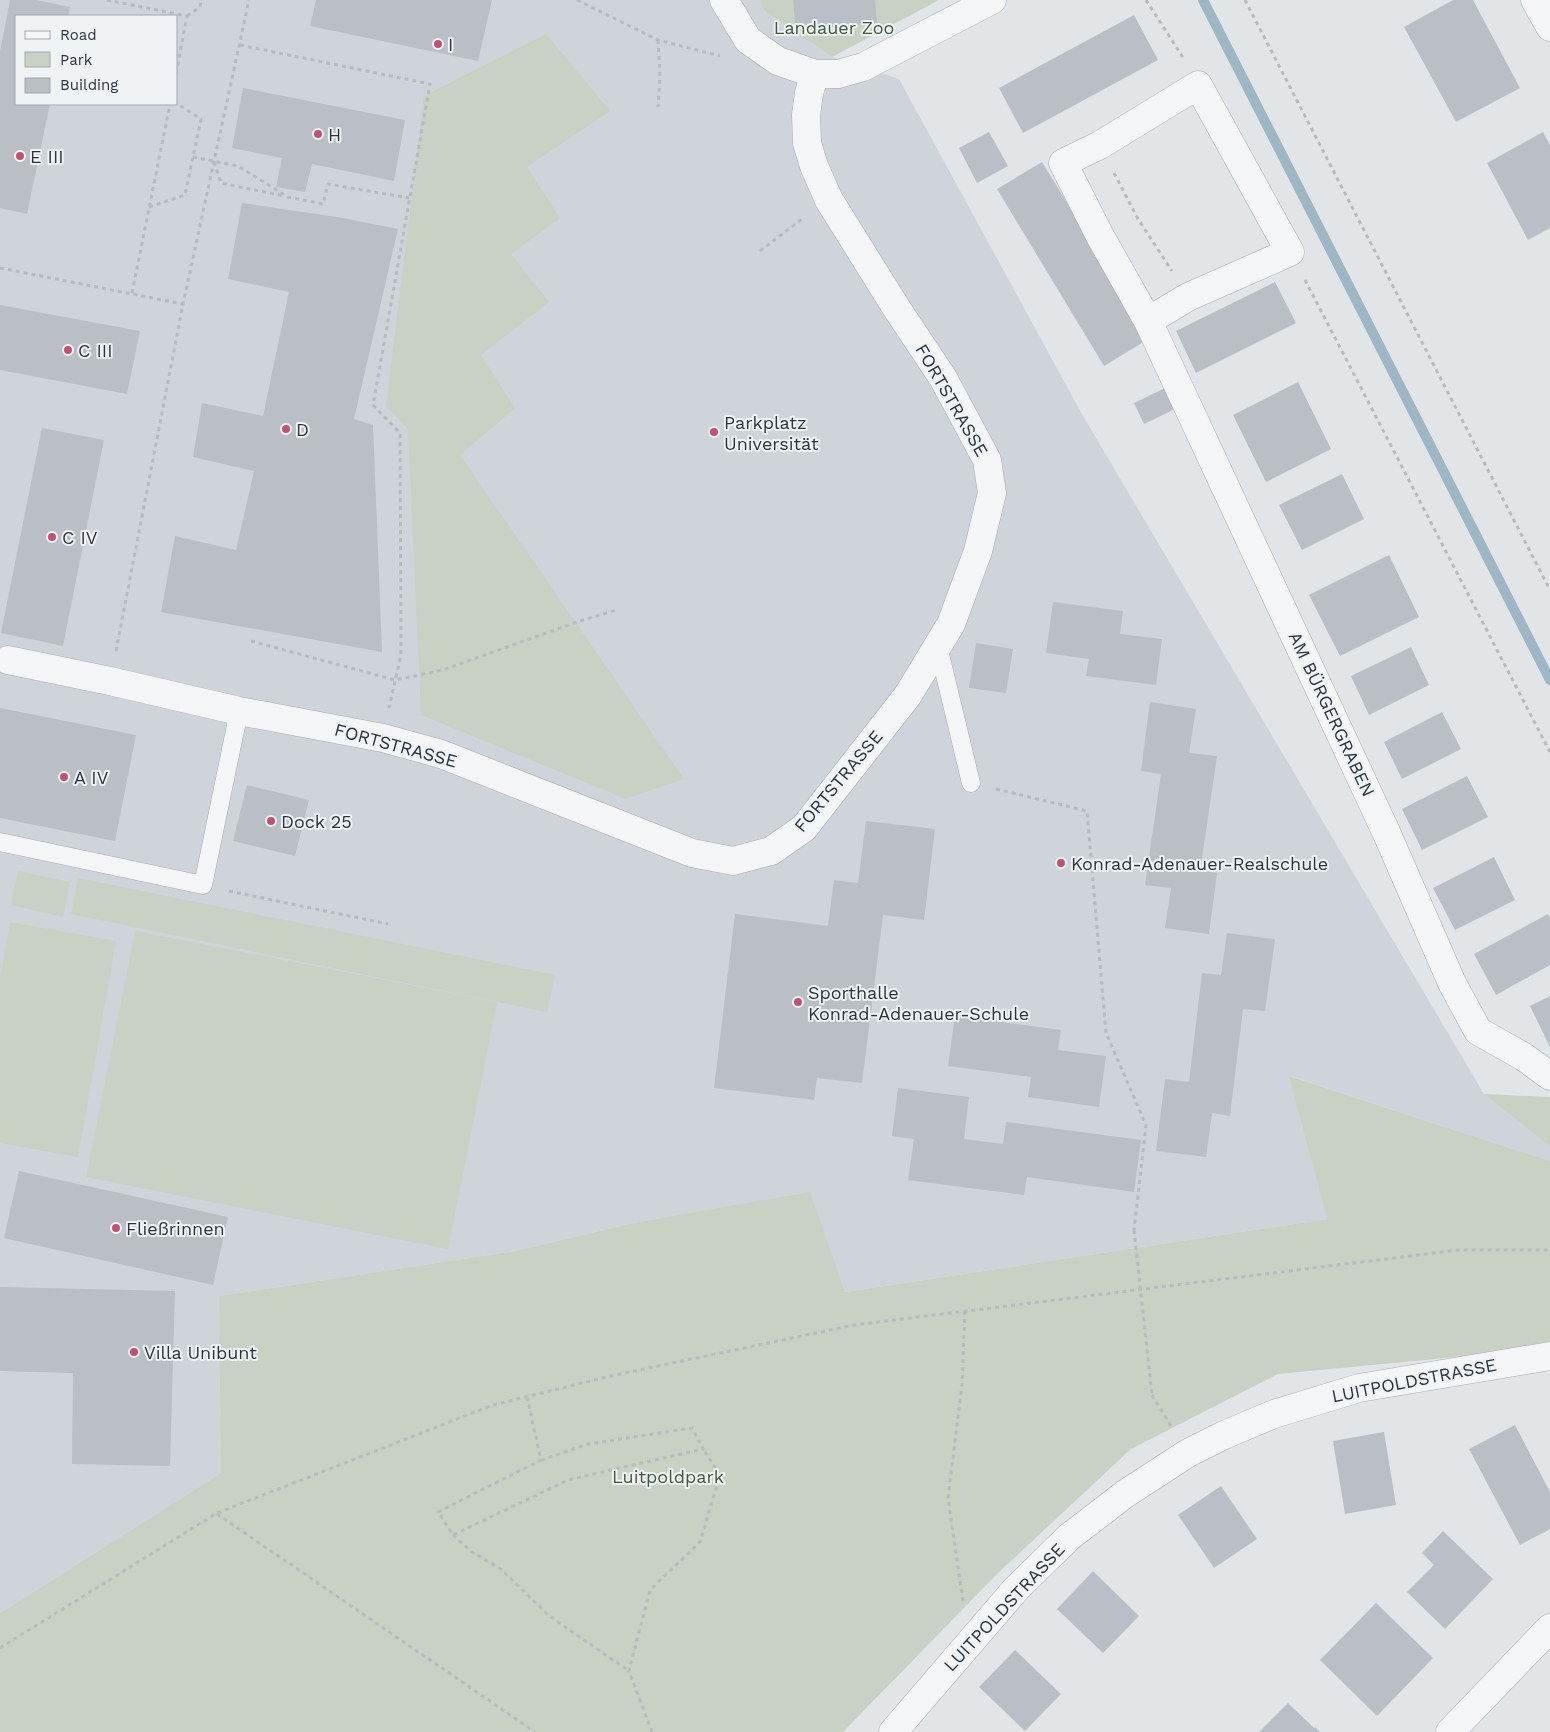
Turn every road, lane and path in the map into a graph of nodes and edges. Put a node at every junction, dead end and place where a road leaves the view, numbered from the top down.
1 (108, 0) edge
2 (201, 0) edge
3 (249, 0) edge
4 (577, 0) edge
5 (724, 0) edge
6 (992, 0) edge
7 (1146, 0) edge
8 (1245, 0) edge
9 (1535, 0) edge
10 (187, 16) junction
11 (1550, 27) edge
12 (658, 40) junction
13 (240, 45) junction
14 (721, 56) dead end
15 (178, 63) edge
16 (815, 74) junction
17 (1198, 86) junction
18 (178, 104) edge
19 (170, 105) edge
20 (658, 107) dead end
21 (1100, 145) junction
22 (193, 157) junction
23 (214, 161) junction
24 (288, 197) junction
25 (409, 198) junction
26 (149, 207) junction
27 (792, 227) dead end
28 (760, 251) dead end
29 (1290, 252) junction
30 (0, 268) edge
31 (132, 294) junction
32 (1188, 297) junction
33 (183, 304) junction
34 (1148, 321) junction
35 (1550, 590) edge
36 (616, 610) dead end
37 (251, 641) dead end
38 (938, 646) junction
39 (8, 660) dead end
40 (395, 680) junction
41 (110, 681) junction
42 (239, 711) junction
43 (1550, 752) edge
44 (971, 783) joint
45 (0, 842) edge
46 (203, 886) junction
47 (388, 924) dead end
48 (1550, 1076) edge
49 (1550, 1250) edge
50 (965, 1311) junction
51 (1550, 1356) edge
52 (1152, 1394) dead end
53 (527, 1397) junction
54 (703, 1450) junction
55 (541, 1460) junction
56 (217, 1513) junction
57 (454, 1535) junction
58 (1550, 1628) edge
59 (979, 1630) junction
60 (0, 1648) edge
61 (629, 1672) junction
62 (535, 1732) edge
63 (652, 1732) edge
64 (893, 1732) edge
65 (1450, 1732) edge

1 - 10 path
2 - 10 path
3 - 13 path
4 - 12 path
5 - 16 street
6 - 16 street
7 - 17 path
8 - 35 path
9 - 11 street
10 - 15 path
12 - 14 path
12 - 20 path
13 - 23 path
13 - 25 path
16 - 38 street, FORTSTRASSE
17 - 21 street, AM BÜRGERGRABEN
17 - 29 street
18 - 22 path
19 - 26 path
21 - 32 path
21 - 34 street, AM BÜRGERGRABEN
22 - 23 path
22 - 26 path
23 - 24 path
23 - 24 path
23 - 33 path
24 - 25 path
25 - 40 path
26 - 31 path
27 - 28 path
29 - 32 street
29 - 43 path
30 - 31 path
31 - 33 path
32 - 34 street
33 - 41 path
34 - 48 street, AM BÜRGERGRABEN
36 - 40 path
37 - 40 path
38 - 42 street, FORTSTRASSE
38 - 44 lane
39 - 41 street, FORTSTRASSE
41 - 42 street, FORTSTRASSE
42 - 46 lane
44 - 52 path, bridge
45 - 46 lane
46 - 47 path
49 - 50 path
50 - 53 path
50 - 59 path
51 - 59 street, LUITPOLDSTRASSE
53 - 55 path
53 - 56 path
54 - 55 path
54 - 57 path
54 - 61 path
55 - 57 path
56 - 60 path
56 - 62 path
57 - 61 path
58 - 65 street
59 - 64 street, LUITPOLDSTRASSE
61 - 63 path

